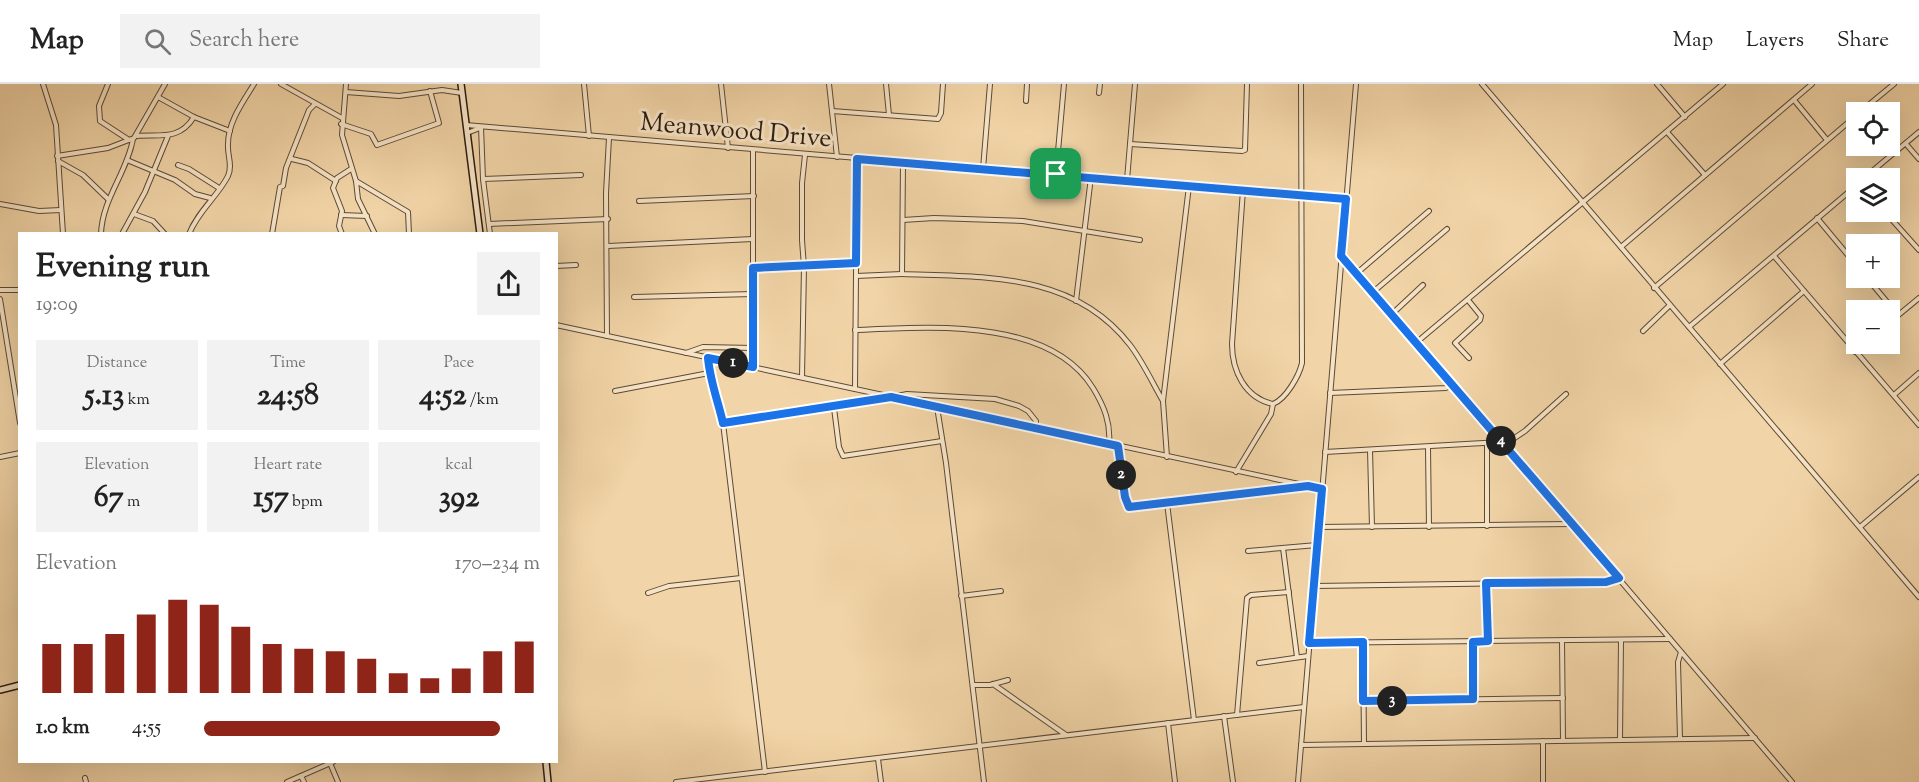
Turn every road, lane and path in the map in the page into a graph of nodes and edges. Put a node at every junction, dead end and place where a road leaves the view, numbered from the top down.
1 (43, 84) edge
2 (108, 84) edge
3 (165, 84) edge
4 (254, 84) edge
5 (280, 84) edge
6 (346, 84) edge
7 (461, 84) edge
8 (584, 84) edge
9 (721, 84) edge
10 (829, 84) edge
11 (886, 84) edge
12 (943, 84) edge
13 (990, 84) edge
14 (1027, 84) edge
15 (1064, 84) edge
16 (1100, 84) edge
17 (1135, 84) edge
18 (1247, 84) edge
19 (1301, 84) edge
20 (1356, 84) edge
21 (1482, 84) edge
22 (1657, 84) edge
23 (1723, 84) edge
24 (1812, 84) edge
25 (1894, 84) edge
26 (430, 91) junction
27 (346, 92) junction
28 (462, 93) junction
29 (1099, 93) dead end
30 (158, 97) junction
31 (1794, 100) junction
32 (1026, 101) dead end
33 (1873, 102) edge
34 (315, 104) junction
35 (832, 111) junction
36 (889, 115) junction
37 (194, 117) junction
38 (1685, 117) junction
39 (342, 121) junction
40 (466, 125) junction
41 (1846, 125) edge
42 (481, 127) junction
43 (230, 131) junction
44 (1667, 132) junction
45 (1919, 132) edge
46 (467, 133) junction
47 (168, 136) junction
48 (590, 136) junction
49 (133, 138) junction
50 (609, 138) junction
51 (1827, 140) junction
52 (1130, 144) junction
53 (1906, 144) junction
54 (728, 148) junction
55 (753, 151) junction
56 (805, 155) junction
57 (837, 157) junction
58 (57, 159) junction
59 (292, 159) junction
60 (857, 159) junction
61 (1919, 159) edge
62 (127, 160) junction
63 (903, 162) junction
64 (178, 165) dead end
65 (1876, 168) edge
66 (351, 169) junction
67 (983, 169) junction
68 (153, 171) junction
69 (1056, 174) junction
70 (581, 175) dead end
71 (1706, 176) junction
72 (1091, 177) junction
73 (483, 179) junction
74 (1127, 180) junction
75 (337, 181) junction
76 (356, 181) junction
77 (1189, 186) junction
78 (219, 188) junction
79 (1243, 190) junction
80 (1846, 194) edge
81 (1301, 195) junction
82 (754, 196) junction
83 (210, 198) junction
84 (108, 199) junction
85 (1346, 199) junction
86 (639, 201) dead end
87 (1582, 202) junction
88 (0, 204) edge
89 (61, 210) junction
90 (1429, 211) dead end
91 (134, 214) junction
92 (341, 215) junction
93 (367, 216) junction
94 (1817, 218) junction
95 (608, 219) junction
96 (903, 220) junction
97 (1895, 222) edge
98 (489, 224) junction
99 (1447, 229) dead end
100 (1085, 231) junction
101 (63, 232) edge
102 (101, 232) edge
103 (123, 232) edge
104 (163, 232) edge
105 (190, 232) edge
106 (273, 232) edge
107 (341, 232) edge
108 (374, 232) edge
109 (409, 232) edge
110 (480, 232) edge
111 (490, 232) edge
112 (753, 239) junction
113 (1140, 240) dead end
114 (608, 246) junction
115 (1621, 247) junction
116 (1919, 250) edge
117 (1846, 253) edge
118 (1341, 256) junction
119 (1773, 256) junction
120 (856, 263) junction
121 (576, 265) dead end
122 (558, 266) edge
123 (804, 267) junction
124 (753, 268) junction
125 (1357, 273) junction
126 (902, 274) junction
127 (856, 276) junction
128 (1424, 285) dead end
129 (1654, 288) junction
130 (1875, 288) edge
131 (0, 290) edge
132 (18, 290) edge
133 (1804, 291) junction
134 (1373, 292) junction
135 (753, 294) junction
136 (634, 297) dead end
137 (1919, 298) edge
138 (0, 299) edge
139 (1468, 300) junction
140 (1885, 300) edge
141 (1076, 301) junction
142 (1670, 305) junction
143 (1, 307) edge
144 (1900, 313) edge
145 (1392, 314) junction
146 (558, 325) edge
147 (1689, 327) junction
148 (855, 330) junction
149 (1642, 331) dead end
150 (607, 336) junction
151 (1846, 340) edge
152 (1418, 342) junction
153 (753, 348) junction
154 (685, 353) junction
155 (1858, 354) edge
156 (708, 358) junction
157 (1469, 358) dead end
158 (1720, 364) junction
159 (753, 367) junction
160 (709, 373) junction
161 (1919, 373) edge
162 (802, 377) junction
163 (1454, 384) junction
164 (855, 389) junction
165 (615, 391) dead end
166 (1330, 393) junction
167 (1566, 394) dead end
168 (1894, 395) junction
169 (891, 397) junction
170 (1162, 401) junction
171 (1273, 404) junction
172 (937, 407) junction
173 (834, 408) junction
174 (18, 411) edge
175 (723, 423) junction
176 (1919, 424) edge
177 (1036, 428) junction
178 (942, 441) junction
179 (1109, 444) junction
180 (1487, 444) junction
181 (1503, 444) junction
182 (1118, 446) junction
183 (1428, 447) junction
184 (1370, 450) junction
185 (1325, 452) junction
186 (18, 454) edge
187 (1167, 456) junction
188 (0, 458) edge
189 (1236, 471) junction
190 (1919, 477) edge
191 (1308, 486) junction
192 (1322, 489) junction
193 (1167, 503) junction
194 (1573, 524) junction
195 (1487, 525) junction
196 (1429, 526) junction
197 (1319, 527) junction
198 (1372, 527) junction
199 (1860, 527) junction
200 (1317, 545) junction
201 (1283, 548) junction
202 (1248, 551) dead end
203 (741, 578) junction
204 (1619, 578) junction
205 (1486, 583) junction
206 (1314, 586) junction
207 (1001, 591) dead end
208 (1289, 592) junction
209 (648, 593) dead end
210 (961, 596) junction
211 (1919, 597) edge
212 (1670, 639) junction
213 (1562, 640) junction
214 (1621, 640) junction
215 (1488, 641) junction
216 (1363, 642) junction
217 (1473, 642) junction
218 (1309, 643) junction
219 (1681, 651) junction
220 (1308, 656) junction
221 (1297, 657) junction
222 (1259, 663) dead end
223 (1008, 680) dead end
224 (993, 684) junction
225 (973, 685) junction
226 (18, 686) edge
227 (0, 690) edge
228 (1563, 698) junction
229 (1473, 699) junction
230 (1363, 701) junction
231 (1304, 706) junction
232 (1237, 715) junction
233 (1224, 716) junction
234 (1194, 720) junction
235 (1168, 723) junction
236 (1067, 735) junction
237 (1755, 738) junction
238 (1680, 739) junction
239 (1620, 740) junction
240 (1543, 741) junction
241 (1563, 741) junction
242 (1364, 743) junction
243 (1301, 745) junction
244 (980, 746) junction
245 (878, 759) junction
246 (332, 763) edge
247 (546, 763) edge
248 (765, 772) junction
249 (301, 776) junction
250 (714, 780) edge
251 (287, 782) edge
252 (304, 782) edge
253 (338, 782) edge
254 (548, 782) edge
255 (676, 782) edge
256 (881, 782) edge
257 (984, 782) edge
258 (1175, 782) edge
259 (1233, 782) edge
260 (1298, 782) edge
261 (1543, 782) edge
262 (1792, 782) edge

1 - 58 street
2 - 49 street
3 - 30 street
4 - 43 street
5 - 34 street
6 - 27 street
7 - 28 main road
8 - 48 street
9 - 54 street
10 - 35 street
11 - 36 street
12 - 36 street
13 - 67 street
14 - 32 street
15 - 69 street
16 - 29 street
17 - 52 street
18 - 52 street
19 - 81 street
20 - 85 street
21 - 87 street
22 - 38 street
23 - 38 street
24 - 31 street
25 - 33 street
26 - 27 street
26 - 28 street
26 - 39 street
27 - 39 street
28 - 40 main road
30 - 37 street
30 - 49 street
31 - 51 street
31 - 71 street
34 - 39 street
34 - 59 street
35 - 36 street
35 - 57 street
37 - 43 street
37 - 47 street
38 - 44 street
39 - 66 street
40 - 42 street, Meanwood Drive
40 - 46 main road
41 - 51 street
42 - 46 street
42 - 48 street, Meanwood Drive
42 - 73 street
43 - 78 street
44 - 71 street
44 - 87 street
45 - 53 street
46 - 110 main road
47 - 49 street
47 - 68 street
48 - 50 street, Meanwood Drive
49 - 58 street
49 - 62 street
50 - 54 street, Meanwood Drive
50 - 95 street
51 - 129 street
52 - 74 street
53 - 61 street
53 - 65 street
54 - 55 street, Meanwood Drive
55 - 56 street, Meanwood Drive
55 - 82 street
56 - 57 street, Meanwood Drive
56 - 123 street
57 - 60 street, Meanwood Drive
58 - 84 street
58 - 89 street
59 - 75 street
59 - 106 street
60 - 63 street, Meanwood Drive
60 - 120 street
62 - 68 street
62 - 84 street
63 - 67 street, Meanwood Drive
63 - 96 street
64 - 78 street
66 - 75 street
66 - 76 street
67 - 69 street, Meanwood Drive
68 - 83 street
68 - 91 street
69 - 72 street, Meanwood Drive
70 - 73 street
71 - 115 street
72 - 74 street, Meanwood Drive
72 - 100 street
73 - 98 street
74 - 77 street, Meanwood Drive
75 - 92 street
76 - 93 street
76 - 109 street
77 - 79 street, Meanwood Drive
77 - 170 street
78 - 83 street
79 - 81 street, Meanwood Drive
79 - 171 street
80 - 94 street
81 - 85 street, Meanwood Drive
81 - 171 street
82 - 86 street
82 - 112 street
83 - 105 street
84 - 102 street
85 - 118 street
87 - 115 street
87 - 139 street
88 - 89 street
89 - 101 street
90 - 125 street
91 - 103 street
91 - 104 street
92 - 93 street
92 - 107 street
93 - 108 street
94 - 117 street
94 - 119 street
95 - 98 street
95 - 114 street
96 - 100 street
96 - 126 street
97 - 116 street
98 - 111 street
99 - 134 street
100 - 113 street
100 - 141 street
112 - 114 street
112 - 124 street
114 - 150 street
115 - 129 street
118 - 125 street
118 - 166 street
119 - 133 street
119 - 147 street
120 - 123 street
120 - 127 street
121 - 122 street
123 - 124 street
123 - 162 street
124 - 135 street
125 - 134 street
126 - 127 street
126 - 141 street
127 - 148 street
128 - 145 street
129 - 142 street
130 - 140 street
131 - 132 street
133 - 151 street
133 - 158 street
134 - 145 street
135 - 136 street
135 - 153 street
137 - 144 street
138 - 143 street
139 - 152 street
139 - 157 street
141 - 170 street
142 - 147 street
142 - 149 street
143 - 174 street
145 - 152 street
146 - 150 street
147 - 158 street
148 - 164 street
148 - 179 street
150 - 154 street
152 - 163 street
153 - 154 street
153 - 159 street
154 - 156 street
155 - 168 street
156 - 159 street
156 - 160 street
158 - 199 street
159 - 162 street
160 - 165 street
160 - 175 street
161 - 168 street
162 - 164 street
163 - 166 street
163 - 181 street
164 - 169 street
166 - 185 street
167 - 181 street
168 - 176 street
169 - 172 street
169 - 173 street
169 - 177 street
170 - 187 street
171 - 189 street
172 - 177 street
172 - 178 street
173 - 175 street
173 - 178 street
175 - 203 street
177 - 179 street
178 - 210 street
179 - 182 street
180 - 181 street
180 - 183 street
180 - 195 street
181 - 194 street
182 - 187 street
182 - 193 street
183 - 184 street
183 - 196 street
184 - 185 street
184 - 198 street
185 - 192 street
186 - 188 street
187 - 189 street
189 - 191 street
190 - 199 street
191 - 192 street
191 - 193 street
192 - 197 street
193 - 234 street
194 - 195 street
194 - 204 street
195 - 196 street
196 - 198 street
197 - 198 street
197 - 200 street
199 - 211 street
200 - 201 street
200 - 206 street
201 - 202 street
201 - 208 street
203 - 209 street
203 - 248 street
204 - 205 street
204 - 212 street
205 - 206 street
205 - 215 street
206 - 218 street
207 - 210 street
208 - 221 street
208 - 232 street
210 - 225 street
212 - 214 street
212 - 219 street
213 - 214 street
213 - 215 street
213 - 228 street
214 - 239 street
215 - 217 street
216 - 217 street
216 - 218 street
216 - 230 street
217 - 229 street
218 - 220 street
219 - 237 street
219 - 238 street
220 - 221 street
220 - 231 street
221 - 222 street
223 - 224 street
224 - 225 street
224 - 236 street
225 - 244 street
226 - 227 main road
228 - 229 street
228 - 241 street
229 - 230 street
230 - 242 street
231 - 232 street
231 - 243 street
232 - 233 street
233 - 234 street
233 - 259 street
234 - 235 street
235 - 236 street
235 - 258 street
236 - 244 street
237 - 238 street
237 - 262 street
238 - 239 street
239 - 241 street
240 - 241 street
240 - 242 street
240 - 261 street
242 - 243 street
243 - 260 street
244 - 245 street
244 - 257 street
245 - 248 street
245 - 256 street
246 - 249 street
246 - 253 street
247 - 254 main road
248 - 250 street
249 - 251 street
249 - 252 street
250 - 255 street

